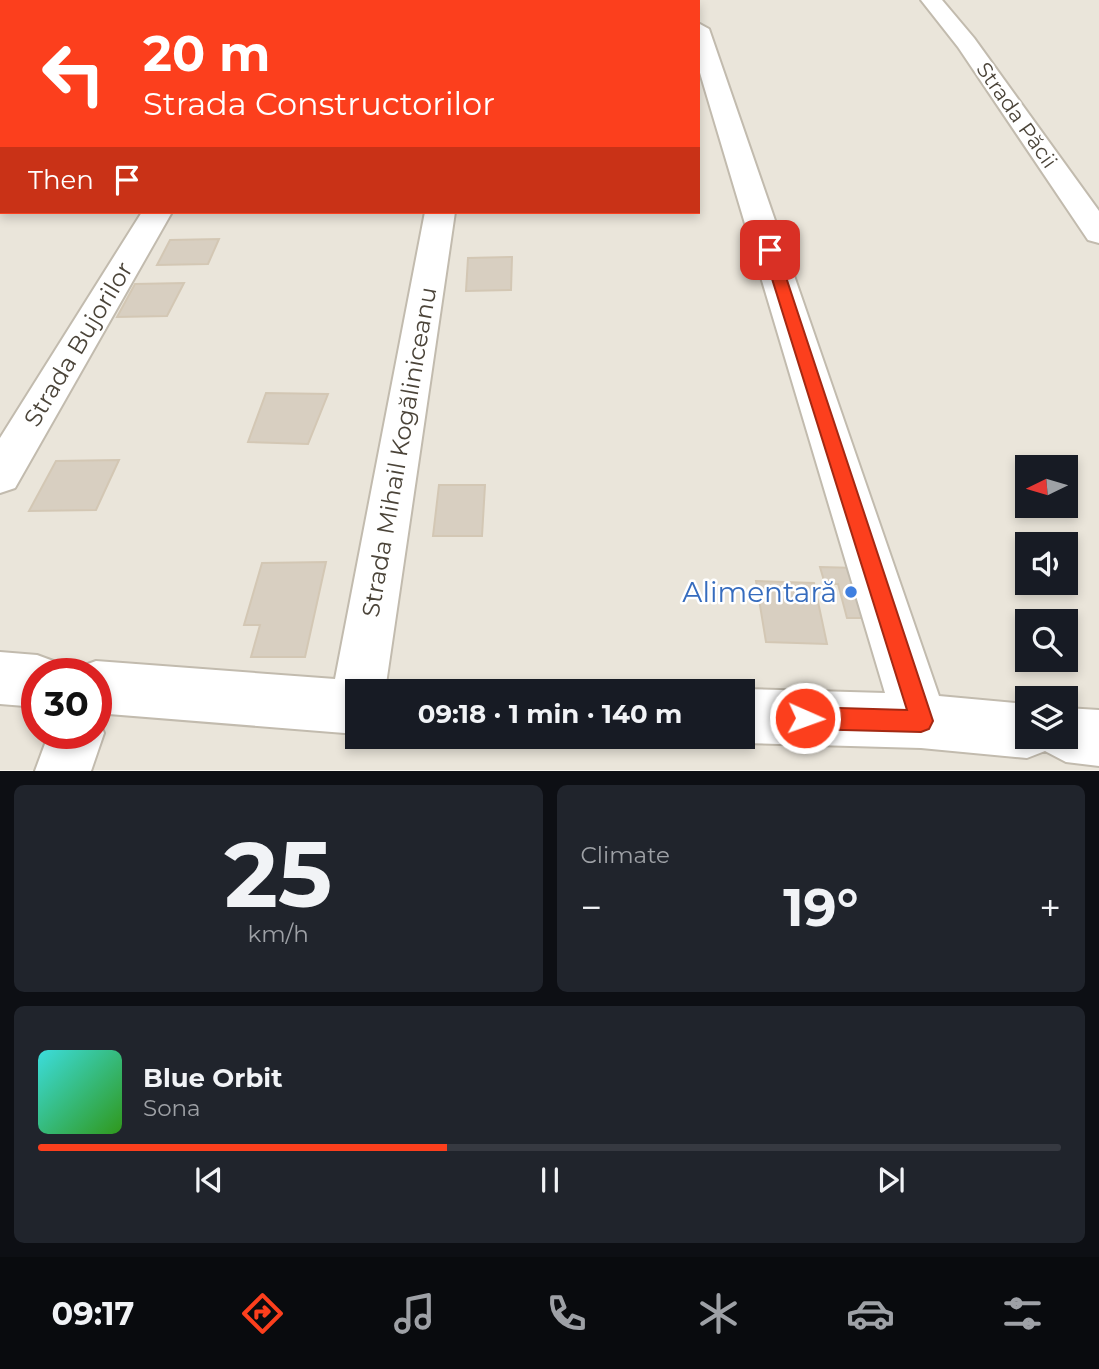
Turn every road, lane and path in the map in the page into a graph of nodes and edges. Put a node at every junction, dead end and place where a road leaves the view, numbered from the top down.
1 (930, 0) edge
2 (700, 37) edge
3 (156, 214) edge
4 (440, 214) edge
5 (1099, 233) edge
6 (0, 475) edge
7 (0, 678) edge
8 (361, 679) edge
9 (21, 680) edge
10 (112, 688) edge
11 (345, 705) edge
12 (755, 716) edge
13 (921, 721) junction
14 (1015, 731) edge
15 (1078, 736) edge
16 (1099, 738) edge
17 (71, 749) edge
18 (63, 771) edge

1 - 5 street, Strada Păcii
2 - 13 street
3 - 6 street, Strada Bujorilor
4 - 8 street, Strada Mihail Kogăliniceanu
7 - 9 street
10 - 11 street
12 - 13 street
13 - 14 street
15 - 16 street
17 - 18 street

